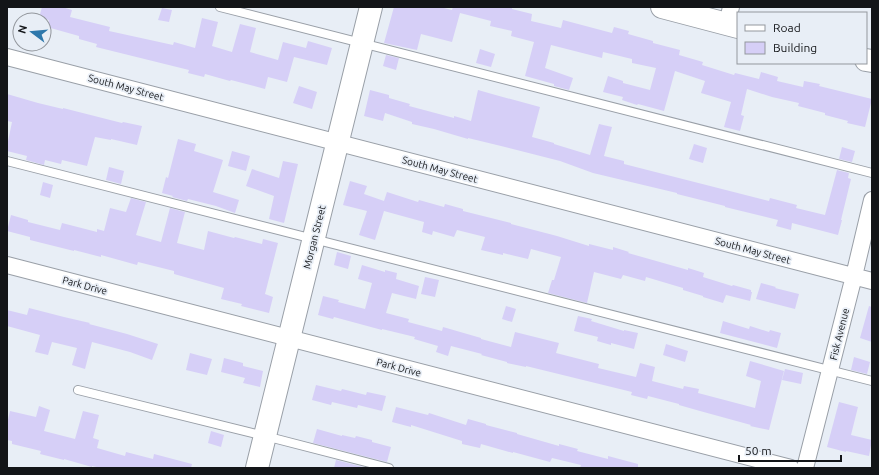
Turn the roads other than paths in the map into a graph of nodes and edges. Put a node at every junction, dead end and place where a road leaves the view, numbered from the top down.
1 (220, 7) edge
2 (371, 7) edge
3 (662, 7) edge
4 (732, 19) edge
5 (362, 43) junction
6 (7, 57) edge
7 (337, 142) junction
8 (7, 161) edge
9 (872, 173) edge
10 (872, 200) edge
11 (313, 240) junction
12 (7, 265) edge
13 (854, 276) junction
14 (872, 281) edge
15 (289, 338) junction
16 (830, 370) junction
17 (872, 381) edge
18 (78, 390) dead end
19 (265, 436) junction
20 (258, 468) edge
21 (389, 468) edge
22 (791, 468) edge
23 (805, 468) edge

1 - 5 lane
2 - 5 street, Morgan Street
3 - 4 street
5 - 7 street, Morgan Street
5 - 9 lane
6 - 7 street, South May Street
7 - 11 street, Morgan Street
7 - 13 street, South May Street
8 - 11 lane
10 - 13 street, Fisk Avenue
11 - 15 street, Morgan Street
11 - 16 lane
12 - 15 street, Park Drive
13 - 14 street, South May Street
13 - 16 street, Fisk Avenue
15 - 19 street, Morgan Street
15 - 22 street, Park Drive
16 - 17 lane
16 - 23 street, Fisk Avenue
18 - 19 lane
19 - 20 street, Morgan Street
19 - 21 lane

